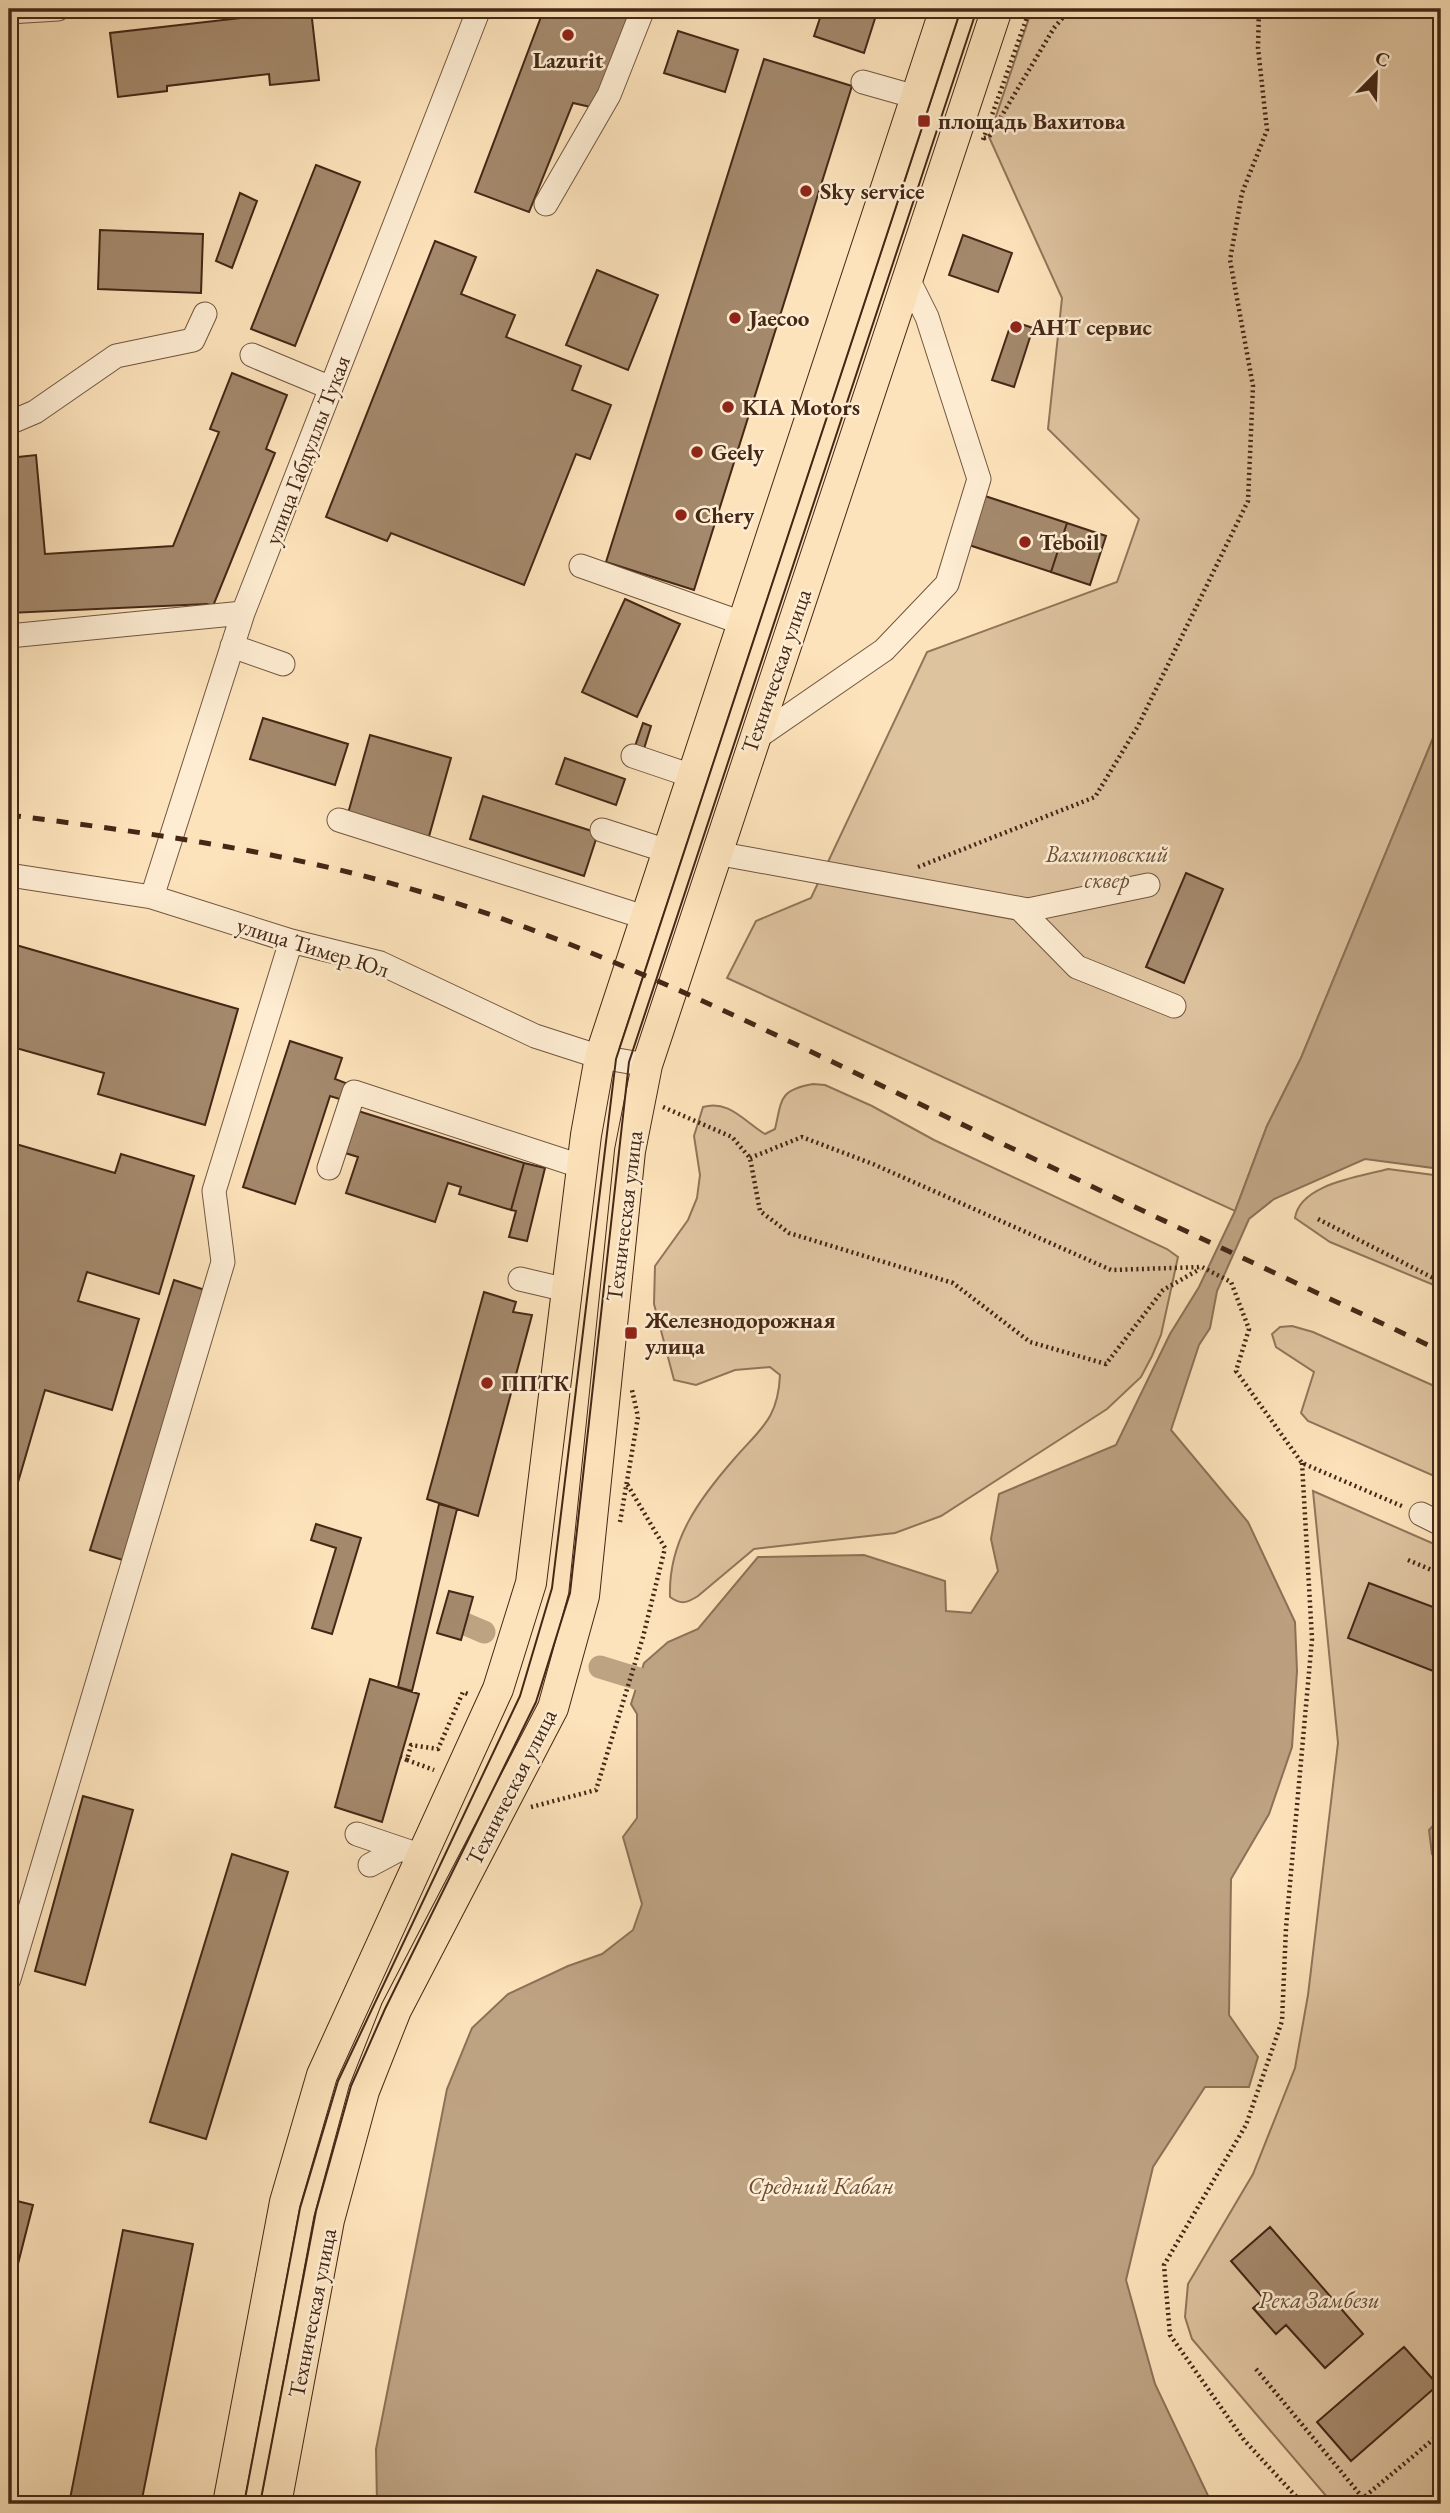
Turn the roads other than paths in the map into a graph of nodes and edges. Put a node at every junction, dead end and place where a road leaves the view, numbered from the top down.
1 (58, 9) edge
2 (479, 9) edge
3 (643, 9) edge
4 (945, 9) edge
5 (996, 9) edge
6 (9, 12) edge
7 (863, 82) dead end
8 (916, 97) junction
9 (546, 204) dead end
10 (908, 279) junction
11 (205, 314) dead end
12 (252, 355) dead end
13 (331, 388) junction
14 (9, 423) edge
15 (581, 566) dead end
16 (243, 612) junction
17 (742, 623) junction
18 (9, 636) edge
19 (232, 646) junction
20 (283, 664) dead end
21 (752, 741) junction
22 (633, 756) dead end
23 (692, 776) junction
24 (339, 820) dead end
25 (602, 830) dead end
26 (667, 851) junction
27 (716, 853) junction
28 (9, 875) edge
29 (1148, 885) dead end
30 (152, 897) junction
31 (1020, 909) junction
32 (644, 917) junction
33 (291, 941) junction
34 (1174, 1006) dead end
35 (600, 1057) junction
36 (647, 1065) junction
37 (583, 1167) junction
38 (329, 1168) dead end
39 (520, 1279) dead end
40 (567, 1290) junction
41 (357, 1834) dead end
42 (411, 1853) junction
43 (370, 1864) dead end
44 (9, 1979) edge
45 (228, 2504) edge
46 (276, 2504) edge

1 - 6 street
2 - 13 street, улица Габдуллы Тукая
3 - 9 street
4 - 8 main road, Техническая улица
5 - 10 main road, Техническая улица
7 - 8 street
8 - 17 main road, Техническая улица
10 - 21 main road, Техническая улица
10 - 21 street
11 - 14 street
12 - 13 street
13 - 16 street, улица Габдуллы Тукая
15 - 17 street
16 - 18 street
16 - 19 street, улица Габдуллы Тукая
17 - 23 main road, Техническая улица
19 - 20 street
19 - 30 street, улица Габдуллы Тукая
21 - 27 main road, Техническая улица
22 - 23 street
23 - 26 main road, Техническая улица
24 - 32 street
25 - 26 street
26 - 32 main road, Техническая улица
27 - 31 street
27 - 36 main road, Техническая улица
28 - 30 street, улица Тимер Юл
29 - 31 street
30 - 33 street, улица Тимер Юл
31 - 34 street
32 - 35 main road, Техническая улица
33 - 35 street, улица Тимер Юл
33 - 44 street
35 - 36 street, улица Тимер Юл
35 - 37 main road, Техническая улица
36 - 46 main road, Техническая улица
37 - 38 street
37 - 40 main road, Техническая улица
39 - 40 street
40 - 42 main road, Техническая улица
41 - 42 street
42 - 43 street
42 - 45 main road, Техническая улица

